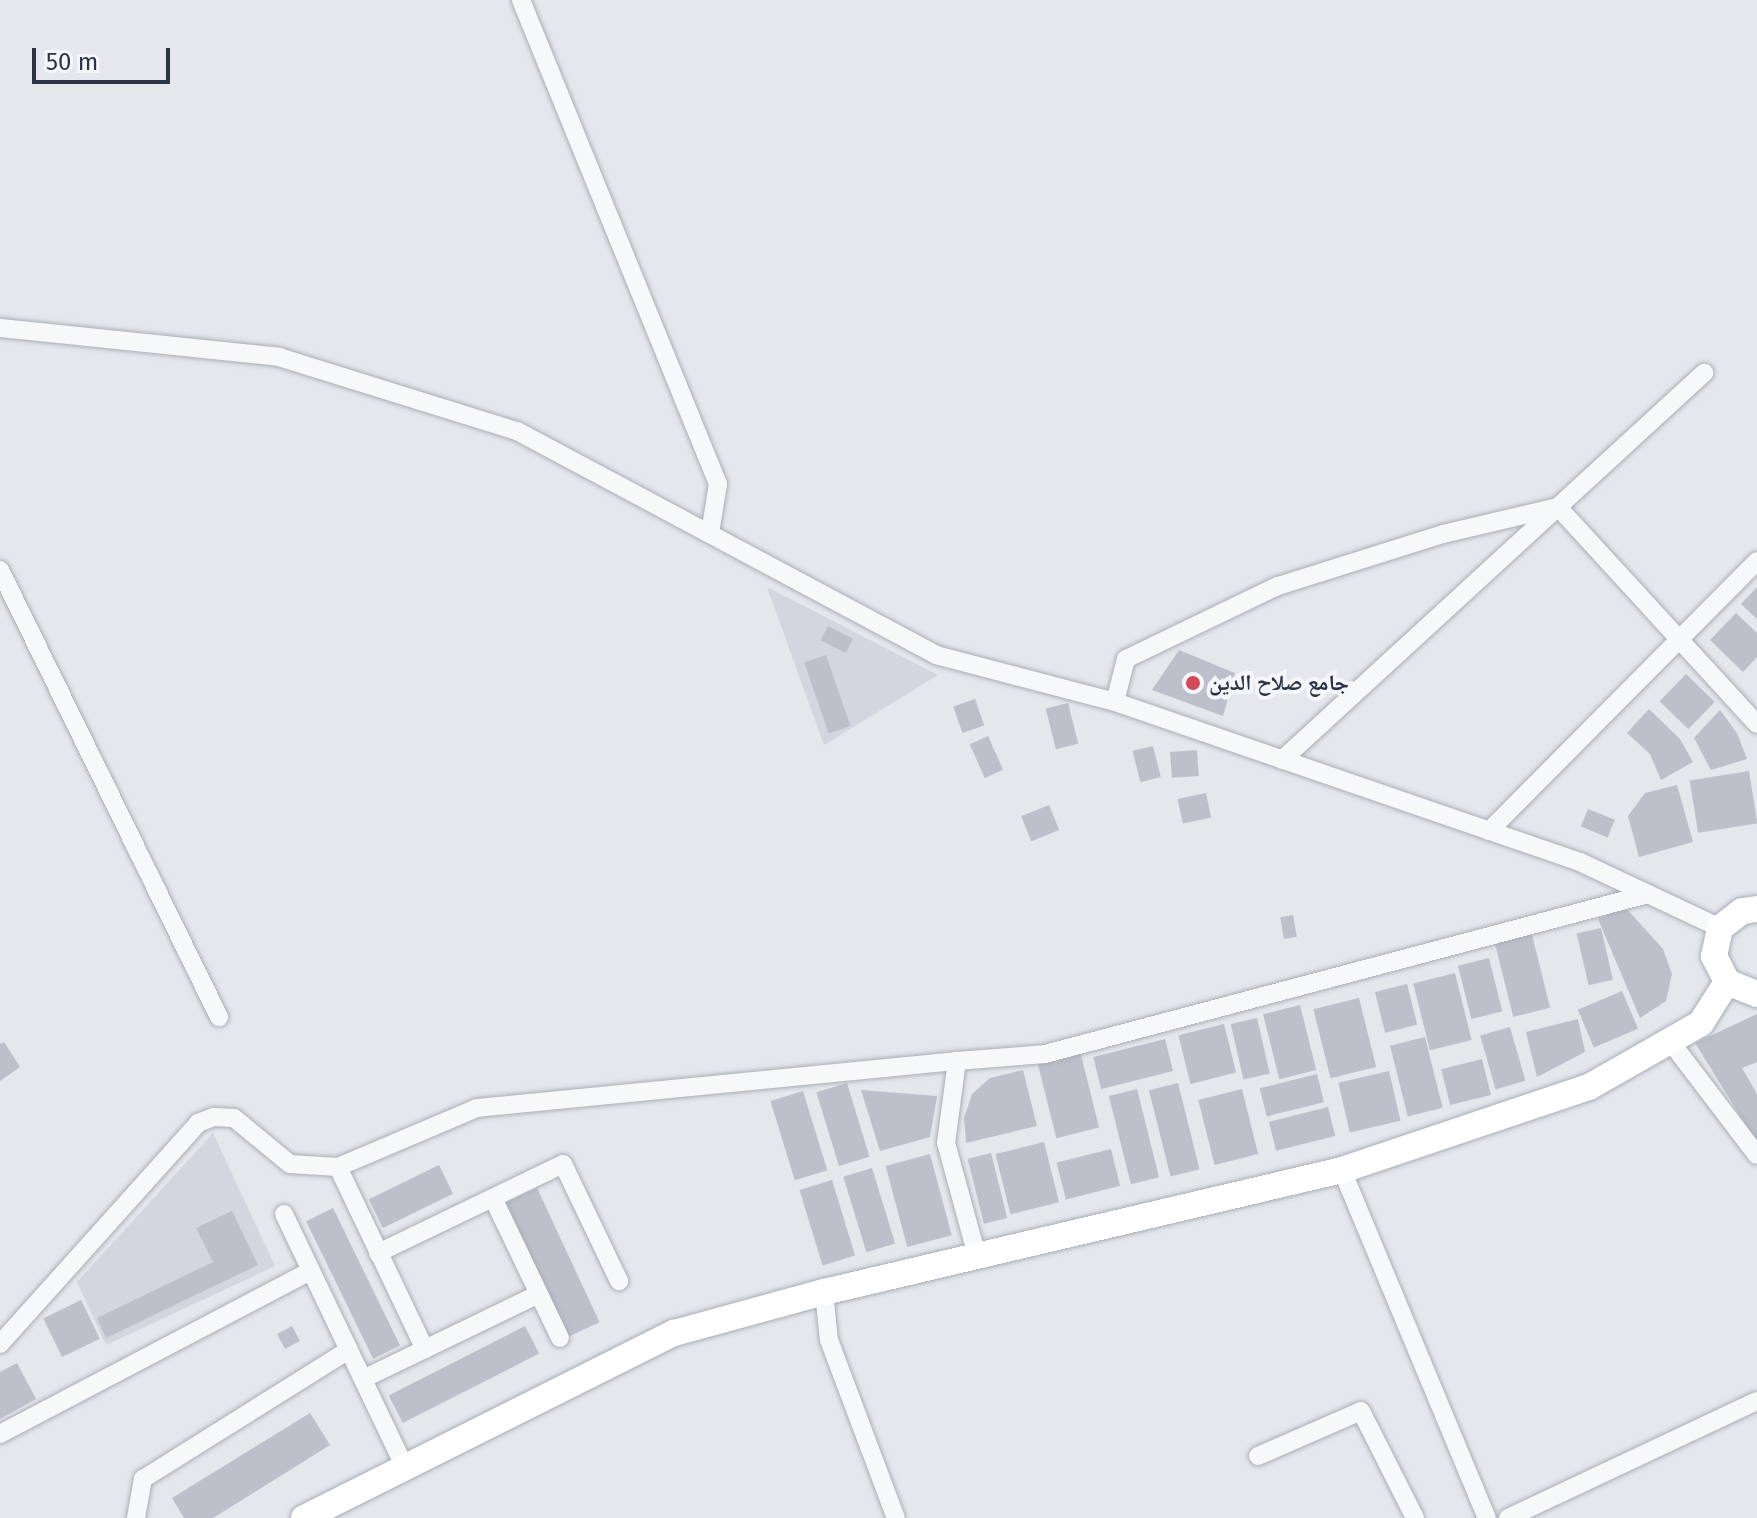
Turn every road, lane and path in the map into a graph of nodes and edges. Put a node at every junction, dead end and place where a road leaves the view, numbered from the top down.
1 (521, 0) edge
2 (0, 328) edge
3 (1704, 373) dead end
4 (1558, 507) junction
5 (710, 533) junction
6 (1757, 561) edge
7 (0, 570) edge
8 (1679, 639) junction
9 (1115, 702) junction
10 (1757, 724) edge
11 (1282, 760) junction
12 (1489, 831) junction
13 (1648, 894) junction
14 (1757, 908) edge
15 (1720, 928) junction
16 (1727, 982) junction
17 (1757, 994) edge
18 (219, 1017) dead end
19 (1670, 1041) junction
20 (957, 1061) junction
21 (1757, 1155) edge
22 (338, 1167) junction
23 (1342, 1170) junction
24 (493, 1198) junction
25 (284, 1214) dead end
26 (378, 1253) junction
27 (977, 1256) junction
28 (311, 1271) junction
29 (619, 1281) dead end
30 (824, 1292) junction
31 (539, 1294) junction
32 (560, 1338) dead end
33 (0, 1344) edge
34 (425, 1349) junction
35 (349, 1350) junction
36 (363, 1379) junction
37 (1757, 1401) edge
38 (0, 1434) edge
39 (1258, 1456) dead end
40 (405, 1468) junction
41 (136, 1518) edge
42 (304, 1518) edge
43 (896, 1518) edge
44 (1415, 1518) edge
45 (1487, 1518) edge
46 (1508, 1518) edge

1 - 5 street
2 - 5 street
3 - 4 street
4 - 8 street
4 - 9 street
4 - 11 street
5 - 9 street
6 - 8 street
7 - 18 street
8 - 10 street
8 - 12 street
9 - 11 street
11 - 12 street
12 - 13 street
13 - 15 street
13 - 20 street
14 - 15 street
15 - 16 street
16 - 17 street
16 - 19 street
19 - 21 street
19 - 23 street
20 - 22 street
20 - 27 street
22 - 26 street
22 - 33 street
23 - 27 street
23 - 45 street
24 - 26 street
24 - 29 street
24 - 31 street
25 - 28 street
26 - 34 street
27 - 30 street
28 - 35 street
28 - 38 street
30 - 40 street
30 - 43 street
31 - 32 street
31 - 34 street
34 - 36 street
35 - 36 street
35 - 41 street
36 - 40 street
37 - 46 street
39 - 44 street
40 - 42 street

